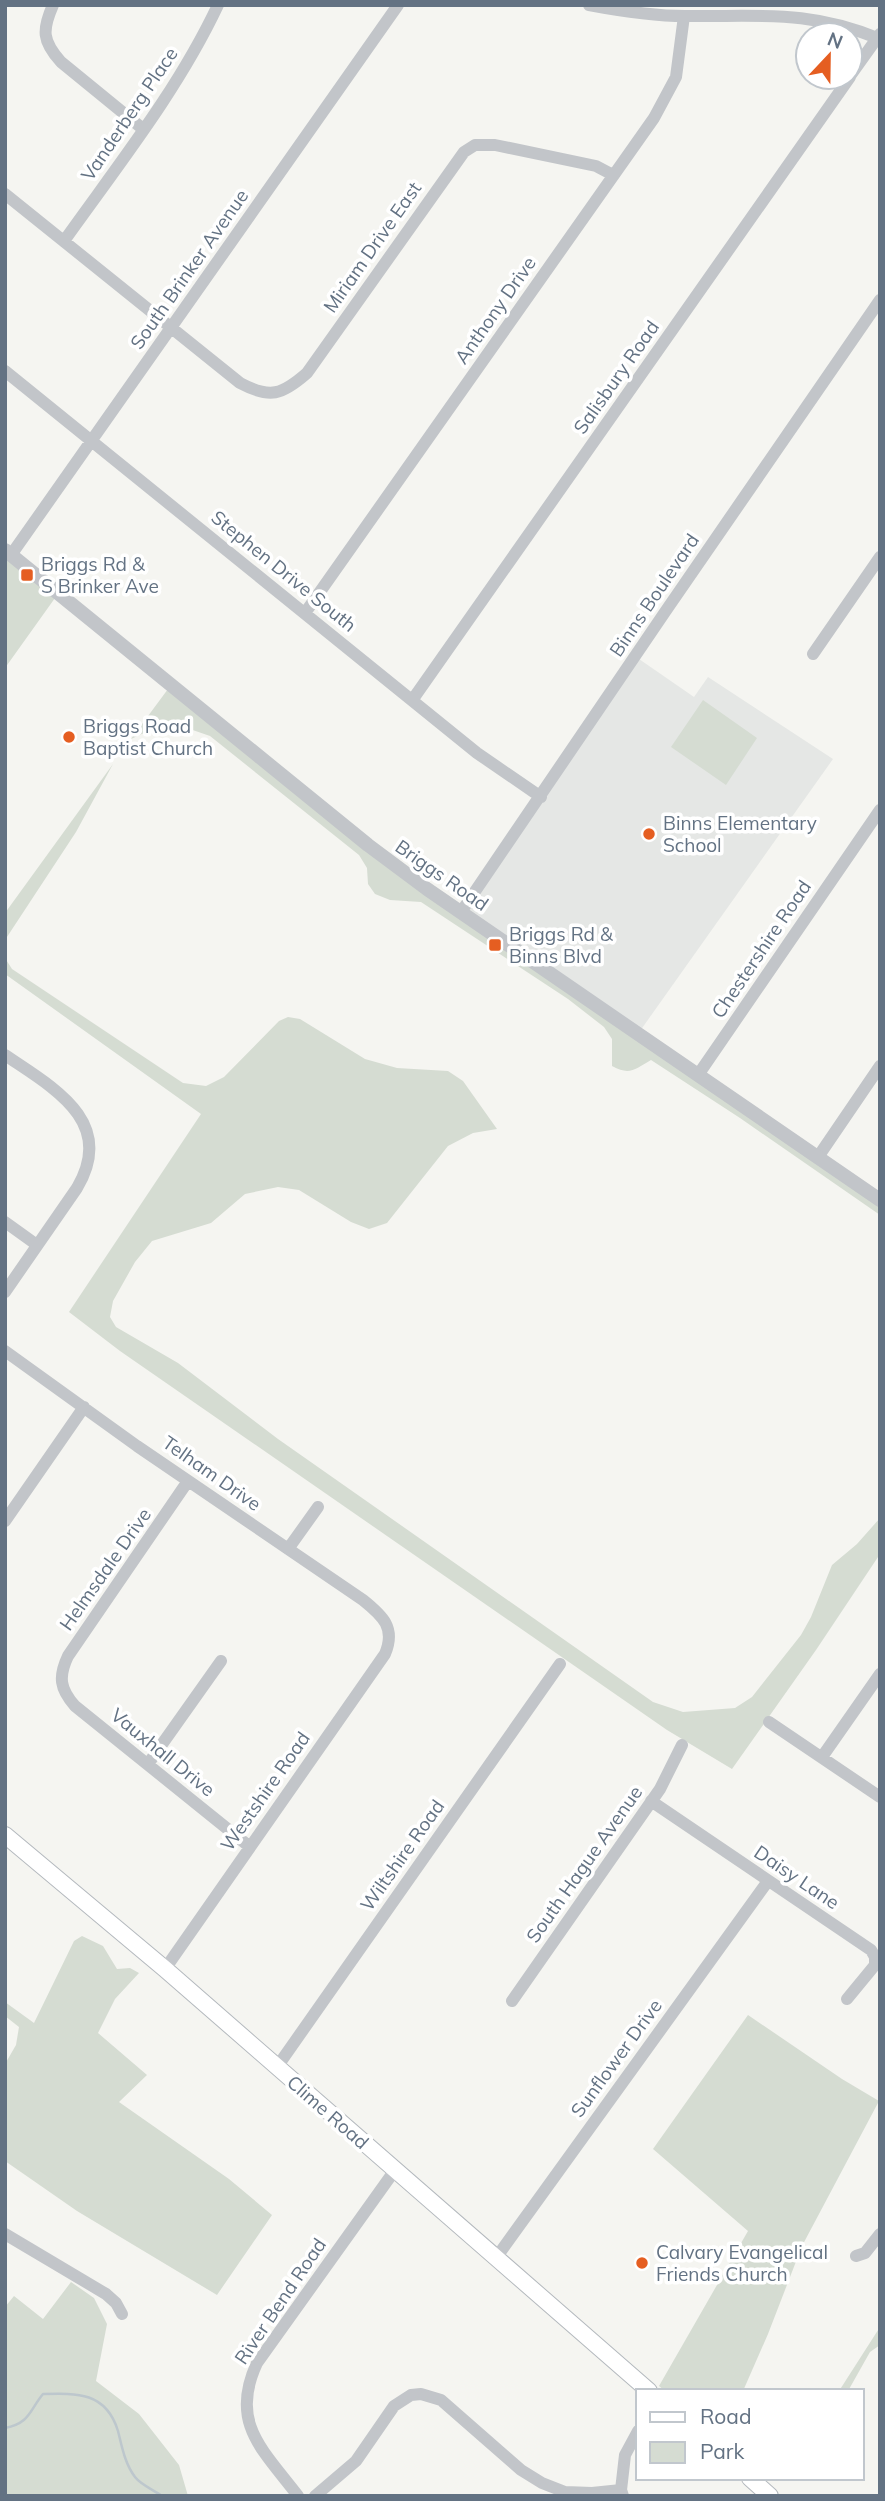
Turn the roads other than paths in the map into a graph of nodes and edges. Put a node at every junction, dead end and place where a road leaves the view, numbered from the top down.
1 (54, 5) edge
2 (218, 5) edge
3 (398, 5) edge
4 (589, 5) edge
5 (684, 16) junction
6 (879, 37) edge
7 (864, 58) edge
8 (840, 91) edge
9 (143, 129) junction
10 (613, 175) junction
11 (5, 194) edge
12 (65, 241) junction
13 (880, 300) edge
14 (172, 328) junction
15 (5, 370) edge
16 (92, 440) junction
17 (8, 552) edge
18 (880, 556) edge
19 (306, 613) junction
20 (813, 654) dead end
21 (413, 699) junction
22 (541, 797) junction
23 (880, 810) edge
24 (461, 912) junction
25 (5, 1055) edge
26 (880, 1066) edge
27 (698, 1076) junction
28 (818, 1157) junction
29 (880, 1200) edge
30 (5, 1222) edge
31 (37, 1245) junction
32 (5, 1292) edge
33 (5, 1352) edge
34 (84, 1407) junction
35 (188, 1481) junction
36 (318, 1507) dead end
37 (5, 1521) edge
38 (288, 1549) junction
39 (390, 1632) joint
40 (221, 1661) dead end
41 (560, 1664) dead end
42 (880, 1674) edge
43 (60, 1682) joint
44 (769, 1722) dead end
45 (682, 1745) dead end
46 (822, 1757) junction
47 (148, 1764) junction
48 (880, 1797) edge
49 (651, 1801) junction
50 (5, 1835) edge
51 (250, 1847) junction
52 (768, 1881) junction
53 (164, 1969) junction
54 (847, 1999) dead end
55 (512, 2001) dead end
56 (276, 2067) junction
57 (395, 2170) junction
58 (5, 2234) edge
59 (880, 2234) edge
60 (856, 2256) dead end
61 (496, 2258) junction
62 (122, 2314) dead end
63 (647, 2389) edge
64 (636, 2435) edge
65 (752, 2480) edge
66 (622, 2493) edge
67 (298, 2496) edge
68 (315, 2496) edge
69 (770, 2496) edge

1 - 9 street
2 - 9 street, Vanderberg Place
3 - 14 street, South Brinker Avenue
4 - 5 street
5 - 6 street
5 - 10 street, Anthony Drive
6 - 7 street, Salisbury Road
8 - 21 street, Salisbury Road
9 - 12 street, Vanderberg Place
10 - 14 street, Miriam Drive East
10 - 19 street, Anthony Drive
11 - 12 street
12 - 14 street
13 - 22 street, Binns Boulevard
14 - 16 street, South Brinker Avenue
15 - 16 street, Stephen Drive South
16 - 17 street, South Brinker Avenue
16 - 19 street, Stephen Drive South
17 - 24 street, Briggs Road
18 - 20 street
19 - 21 street, Stephen Drive South
21 - 22 street, Stephen Drive South
22 - 24 street, Binns Boulevard
23 - 27 street, Chestershire Road
24 - 27 street, Briggs Road
25 - 31 street
26 - 28 street
27 - 28 street, Briggs Road
28 - 29 street, Briggs Road
30 - 31 street
31 - 32 street
33 - 34 street, Telham Drive
34 - 35 street, Telham Drive
34 - 37 street
35 - 38 street, Telham Drive
35 - 43 street, Helmsdale Drive
36 - 38 street
38 - 39 street, Telham Drive
39 - 51 street, Westshire Road
40 - 47 street
41 - 56 street, Wiltshire Road
42 - 46 street
43 - 47 street, Vauxhall Drive
44 - 46 street
45 - 49 street, South Hague Avenue
46 - 48 street
47 - 51 street, Vauxhall Drive
49 - 52 street, Daisy Lane
49 - 55 street, South Hague Avenue
50 - 53 main road, Clime Road
51 - 53 street, Westshire Road
52 - 54 street, Daisy Lane
52 - 61 street, Sunflower Drive
53 - 56 main road, Clime Road
56 - 57 main road, Clime Road
57 - 61 main road, Clime Road
57 - 67 street, River Bend Road
58 - 62 street
59 - 60 street
61 - 63 main road, Clime Road
64 - 66 street
65 - 69 main road
66 - 68 street

